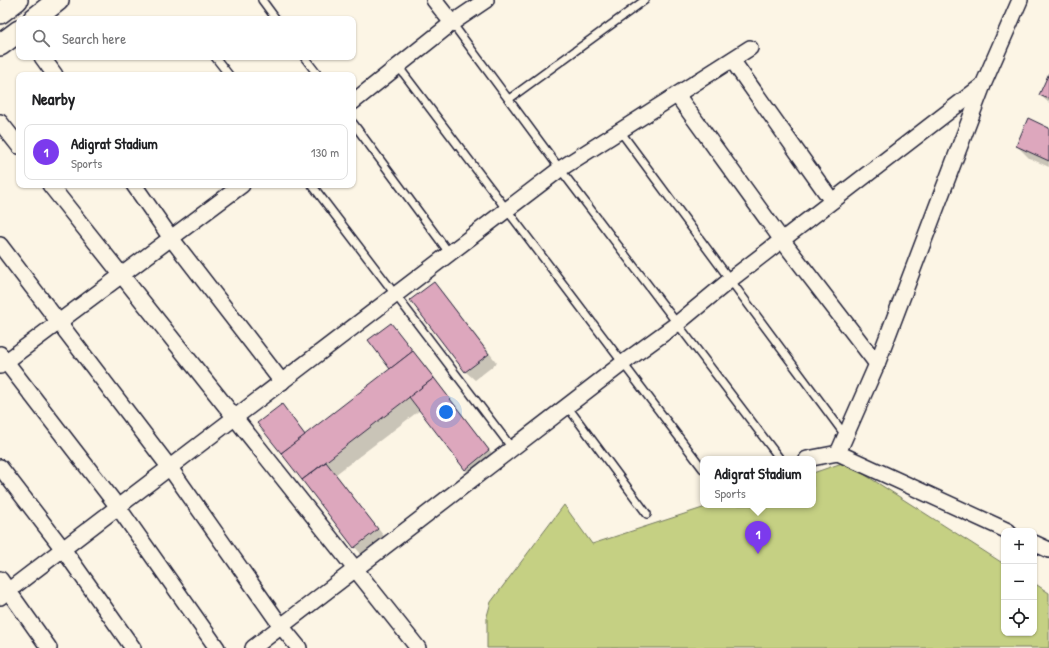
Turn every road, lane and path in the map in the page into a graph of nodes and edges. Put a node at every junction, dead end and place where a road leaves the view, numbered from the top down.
1 (17, 0) edge
2 (58, 0) edge
3 (262, 0) edge
4 (434, 0) edge
5 (486, 0) edge
6 (645, 0) edge
7 (1020, 0) edge
8 (0, 13) edge
9 (38, 16) edge
10 (274, 16) edge
11 (452, 23) junction
12 (16, 32) edge
13 (0, 44) edge
14 (750, 48) dead end
15 (44, 60) edge
16 (217, 60) edge
17 (306, 60) edge
18 (732, 60) junction
19 (398, 66) junction
20 (53, 72) edge
21 (227, 72) edge
22 (316, 72) edge
23 (983, 85) junction
24 (677, 95) junction
25 (509, 99) junction
26 (356, 100) edge
27 (0, 122) edge
28 (356, 127) edge
29 (620, 131) junction
30 (16, 142) edge
31 (560, 169) junction
32 (52, 188) edge
33 (136, 188) edge
34 (238, 188) edge
35 (314, 188) edge
36 (832, 201) junction
37 (507, 210) junction
38 (171, 238) junction
39 (782, 240) junction
40 (0, 245) edge
41 (450, 254) junction
42 (122, 275) junction
43 (730, 280) junction
44 (396, 295) junction
45 (58, 322) junction
46 (678, 323) junction
47 (2, 360) edge
48 (623, 363) junction
49 (877, 364) junction
50 (282, 382) junction
51 (567, 406) junction
52 (235, 418) junction
53 (845, 436) junction
54 (512, 448) junction
55 (838, 453) junction
56 (778, 456) edge
57 (816, 457) edge
58 (700, 465) edge
59 (0, 466) edge
60 (170, 468) junction
61 (118, 507) junction
62 (647, 514) dead end
63 (1001, 528) edge
64 (1037, 544) edge
65 (63, 549) junction
66 (1049, 550) edge
67 (356, 569) junction
68 (3, 589) edge
69 (281, 626) junction
70 (49, 648) edge
71 (133, 648) edge
72 (216, 648) edge
73 (253, 648) edge
74 (299, 648) edge
75 (418, 648) edge

1 - 8 street
2 - 9 street
3 - 10 lane
4 - 11 street
5 - 11 street
6 - 25 lane
7 - 23 street
11 - 19 street
11 - 25 lane
12 - 13 street
14 - 18 street
15 - 20 street
16 - 21 lane
17 - 22 lane
18 - 24 street
18 - 36 street
19 - 26 street
19 - 37 lane
23 - 36 street
23 - 49 street
24 - 29 street
24 - 39 street
25 - 31 lane
27 - 30 street
28 - 41 lane
29 - 31 street
29 - 43 lane
31 - 37 street
31 - 46 lane
32 - 42 street
33 - 38 street
34 - 38 street
35 - 44 lane
36 - 39 street
37 - 41 street
37 - 48 lane
38 - 42 street
38 - 50 street
39 - 43 street
39 - 49 street
40 - 45 street
41 - 44 street
42 - 45 street
42 - 52 street
43 - 46 street
43 - 53 lane
44 - 50 street
44 - 54 lane
45 - 47 street
45 - 60 street
46 - 48 street
46 - 56 lane
47 - 61 street
48 - 51 street
48 - 58 lane
49 - 53 street
50 - 52 street
51 - 54 street
51 - 62 lane
52 - 60 street
52 - 67 street
53 - 55 street
54 - 67 street
55 - 57 street
55 - 63 street
59 - 65 street
60 - 61 street
60 - 69 street
61 - 65 street
61 - 72 street
64 - 66 street
65 - 68 street
65 - 71 street
67 - 69 street
67 - 75 street
68 - 70 street
69 - 73 street
69 - 74 street

